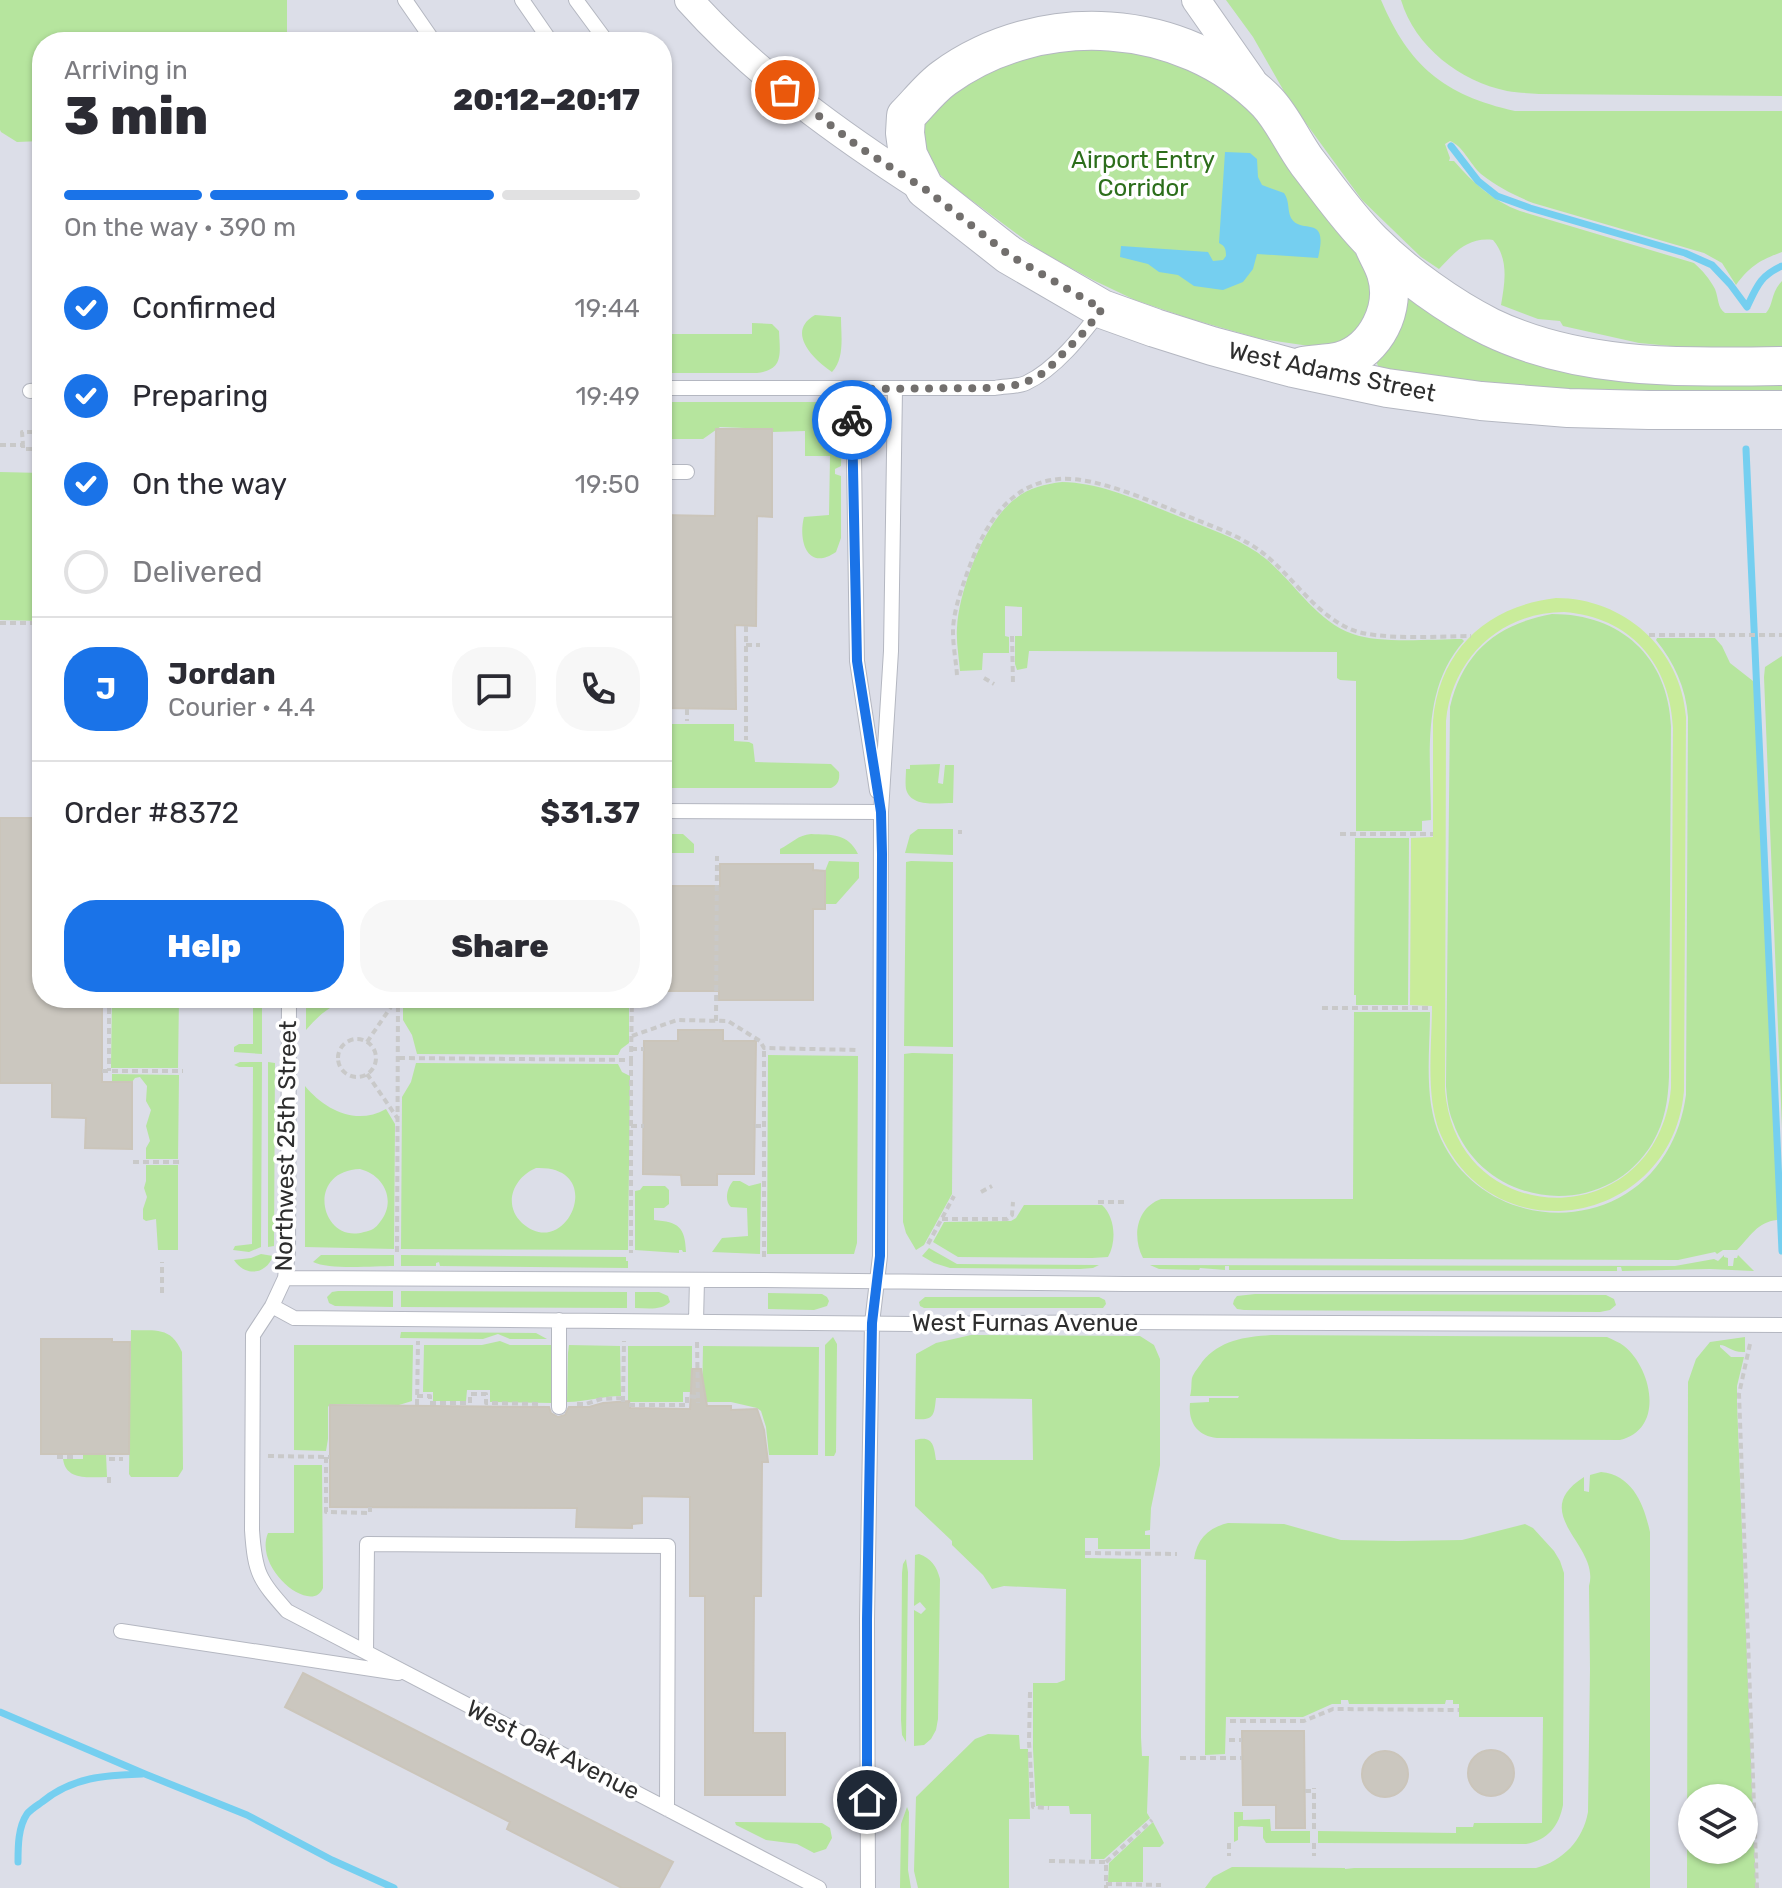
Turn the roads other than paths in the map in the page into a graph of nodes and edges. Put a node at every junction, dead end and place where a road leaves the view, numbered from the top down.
1 (405, 0) edge
2 (522, 0) edge
3 (576, 0) edge
4 (689, 0) edge
5 (1196, 0) edge
6 (427, 32) edge
7 (544, 32) edge
8 (600, 32) edge
9 (1269, 104) junction
10 (925, 189) junction
11 (1372, 242) junction
12 (1102, 309) junction
13 (1782, 366) edge
14 (1293, 368) junction
15 (672, 388) edge
16 (853, 389) junction
17 (895, 389) junction
18 (1782, 410) edge
19 (672, 472) edge
20 (687, 472) dead end
21 (672, 811) edge
22 (881, 812) junction
23 (289, 1008) edge
24 (285, 1278) junction
25 (697, 1280) junction
26 (877, 1282) junction
27 (1782, 1284) edge
28 (272, 1306) junction
29 (559, 1320) junction
30 (696, 1321) junction
31 (872, 1323) junction
32 (1782, 1325) edge
33 (559, 1405) road end
34 (287, 1611) joint
35 (121, 1631) dead end
36 (366, 1652) junction
37 (410, 1675) junction
38 (667, 1809) junction
39 (819, 1888) edge
40 (868, 1888) edge

1 - 6 lane
2 - 7 lane
3 - 8 lane
4 - 10 street, West Adams Street
5 - 9 street, West Adams Street
9 - 10 main road, West Adams Street
9 - 11 main road, West Adams Street
10 - 12 main road, West Adams Street
11 - 13 main road, West Adams Street
11 - 14 main road
12 - 14 main road, West Adams Street
12 - 17 lane
14 - 18 main road, West Adams Street
15 - 16 lane
16 - 17 lane
16 - 22 lane
17 - 22 lane
19 - 20 lane
21 - 22 lane
22 - 26 lane
23 - 24 lane, Northwest 25th Street
24 - 25 lane, West Furnas Avenue
24 - 28 lane, Northwest 25th Street
25 - 26 lane, West Furnas Avenue
25 - 30 lane
26 - 27 lane, West Furnas Avenue
26 - 31 lane
28 - 29 lane, West Furnas Avenue
28 - 34 lane, Northwest 25th Street
29 - 30 lane, West Furnas Avenue
29 - 33 lane
30 - 31 lane, West Furnas Avenue
31 - 32 lane, West Furnas Avenue
31 - 40 lane
34 - 36 lane, West Oak Avenue
35 - 37 lane
36 - 37 lane, West Oak Avenue
36 - 38 lane
37 - 38 lane, West Oak Avenue
38 - 39 lane, West Oak Avenue

